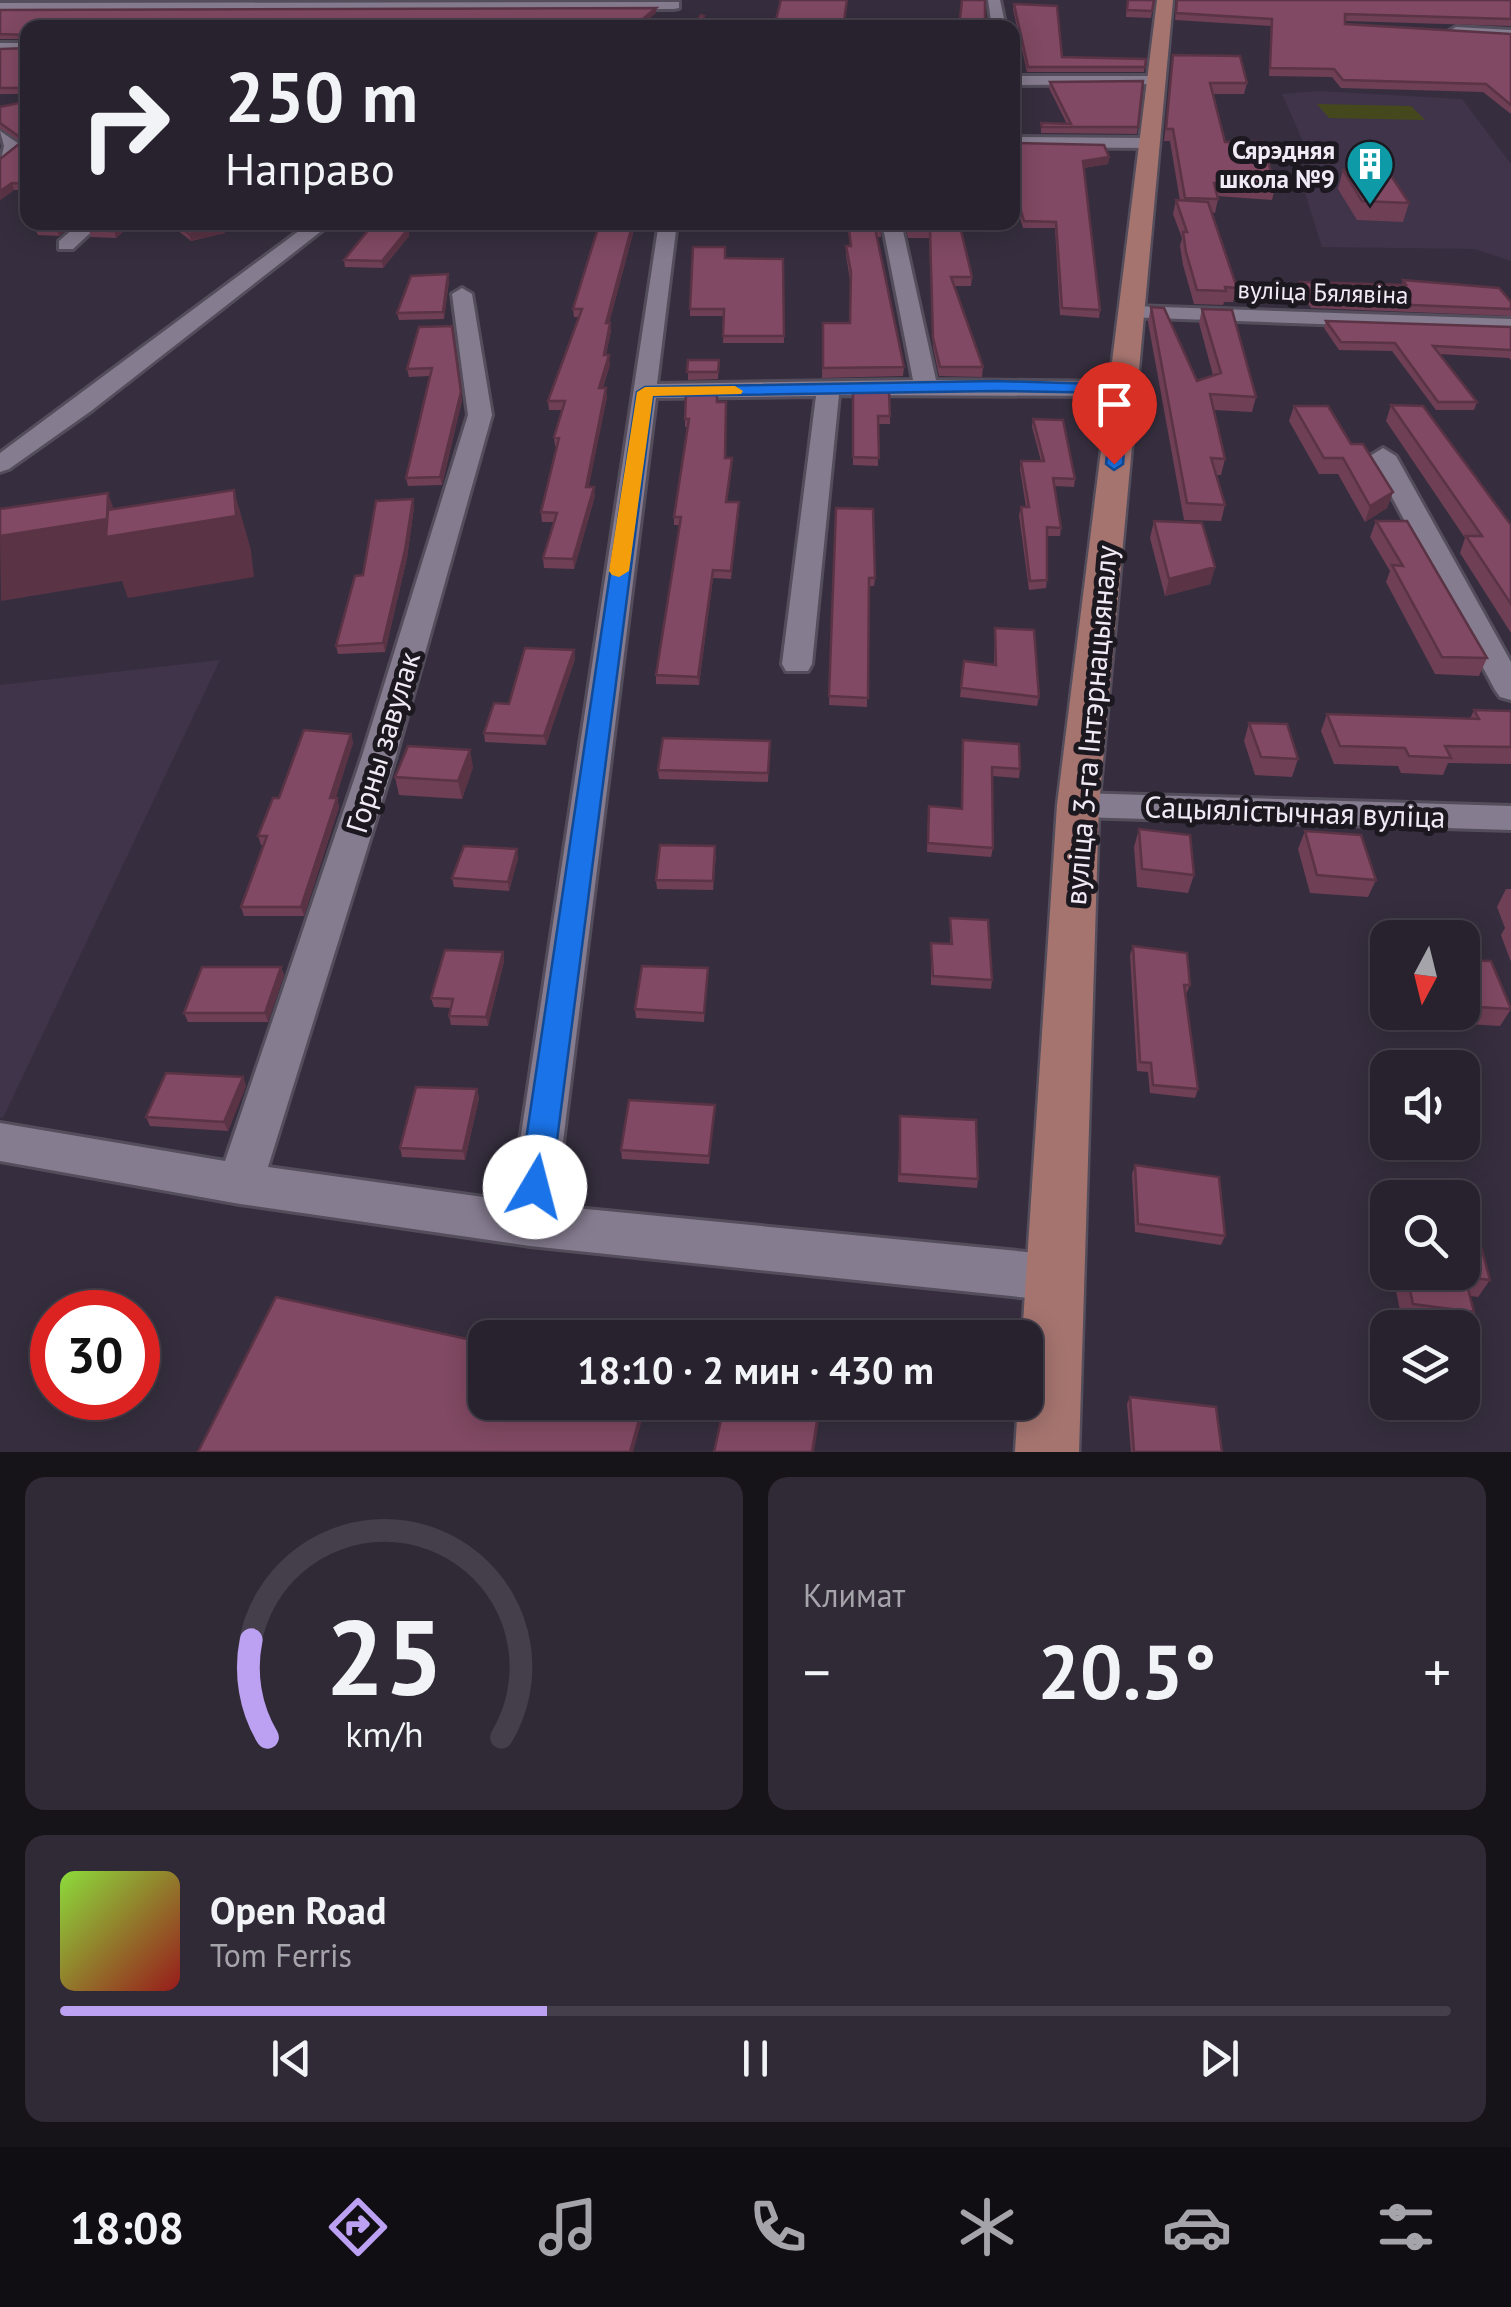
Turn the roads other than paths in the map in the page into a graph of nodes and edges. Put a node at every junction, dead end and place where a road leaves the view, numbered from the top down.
1 (1165, 0) edge
2 (678, 2) edge
3 (0, 7) edge
4 (637, 20) edge
5 (1440, 30) edge
6 (1511, 34) edge
7 (1157, 80) junction
8 (1020, 81) edge
9 (5, 132) edge
10 (1020, 142) edge
11 (1149, 143) junction
12 (0, 158) edge
13 (83, 230) edge
14 (312, 230) edge
15 (667, 230) edge
16 (893, 230) edge
17 (66, 245) dead end
18 (462, 294) dead end
19 (1133, 312) junction
20 (1511, 325) edge
21 (1123, 389) junction
22 (927, 390) junction
23 (828, 391) junction
24 (645, 392) junction
25 (1383, 456) dead end
26 (0, 464) edge
27 (797, 664) dead end
28 (1511, 690) edge
29 (1078, 805) junction
30 (1511, 818) edge
31 (0, 1142) edge
32 (240, 1184) junction
33 (530, 1225) junction
34 (1058, 1278) junction
35 (1047, 1452) edge

1 - 7 main road, вуліца 3-га Інтэрнацыяналу
2 - 3 street
2 - 4 street
5 - 6 street
7 - 8 street
7 - 11 main road, вуліца 3-га Інтэрнацыяналу
9 - 12 street
10 - 11 street
11 - 19 main road, вуліца 3-га Інтэрнацыяналу
13 - 17 street
14 - 26 street
15 - 24 street
16 - 22 street
18 - 32 street, Горны завулак
19 - 20 street, вуліца Бялявіна
19 - 21 main road, вуліца 3-га Інтэрнацыяналу
21 - 22 street
21 - 29 main road, вуліца 3-га Інтэрнацыяналу
22 - 23 street
23 - 24 street
23 - 27 street
24 - 33 street
25 - 28 street
29 - 30 street, Сацыялістычная вуліца
29 - 34 main road, вуліца 3-га Інтэрнацыяналу
31 - 32 street
32 - 33 street
33 - 34 street
34 - 35 main road, вуліца 3-га Інтэрнацыяналу

